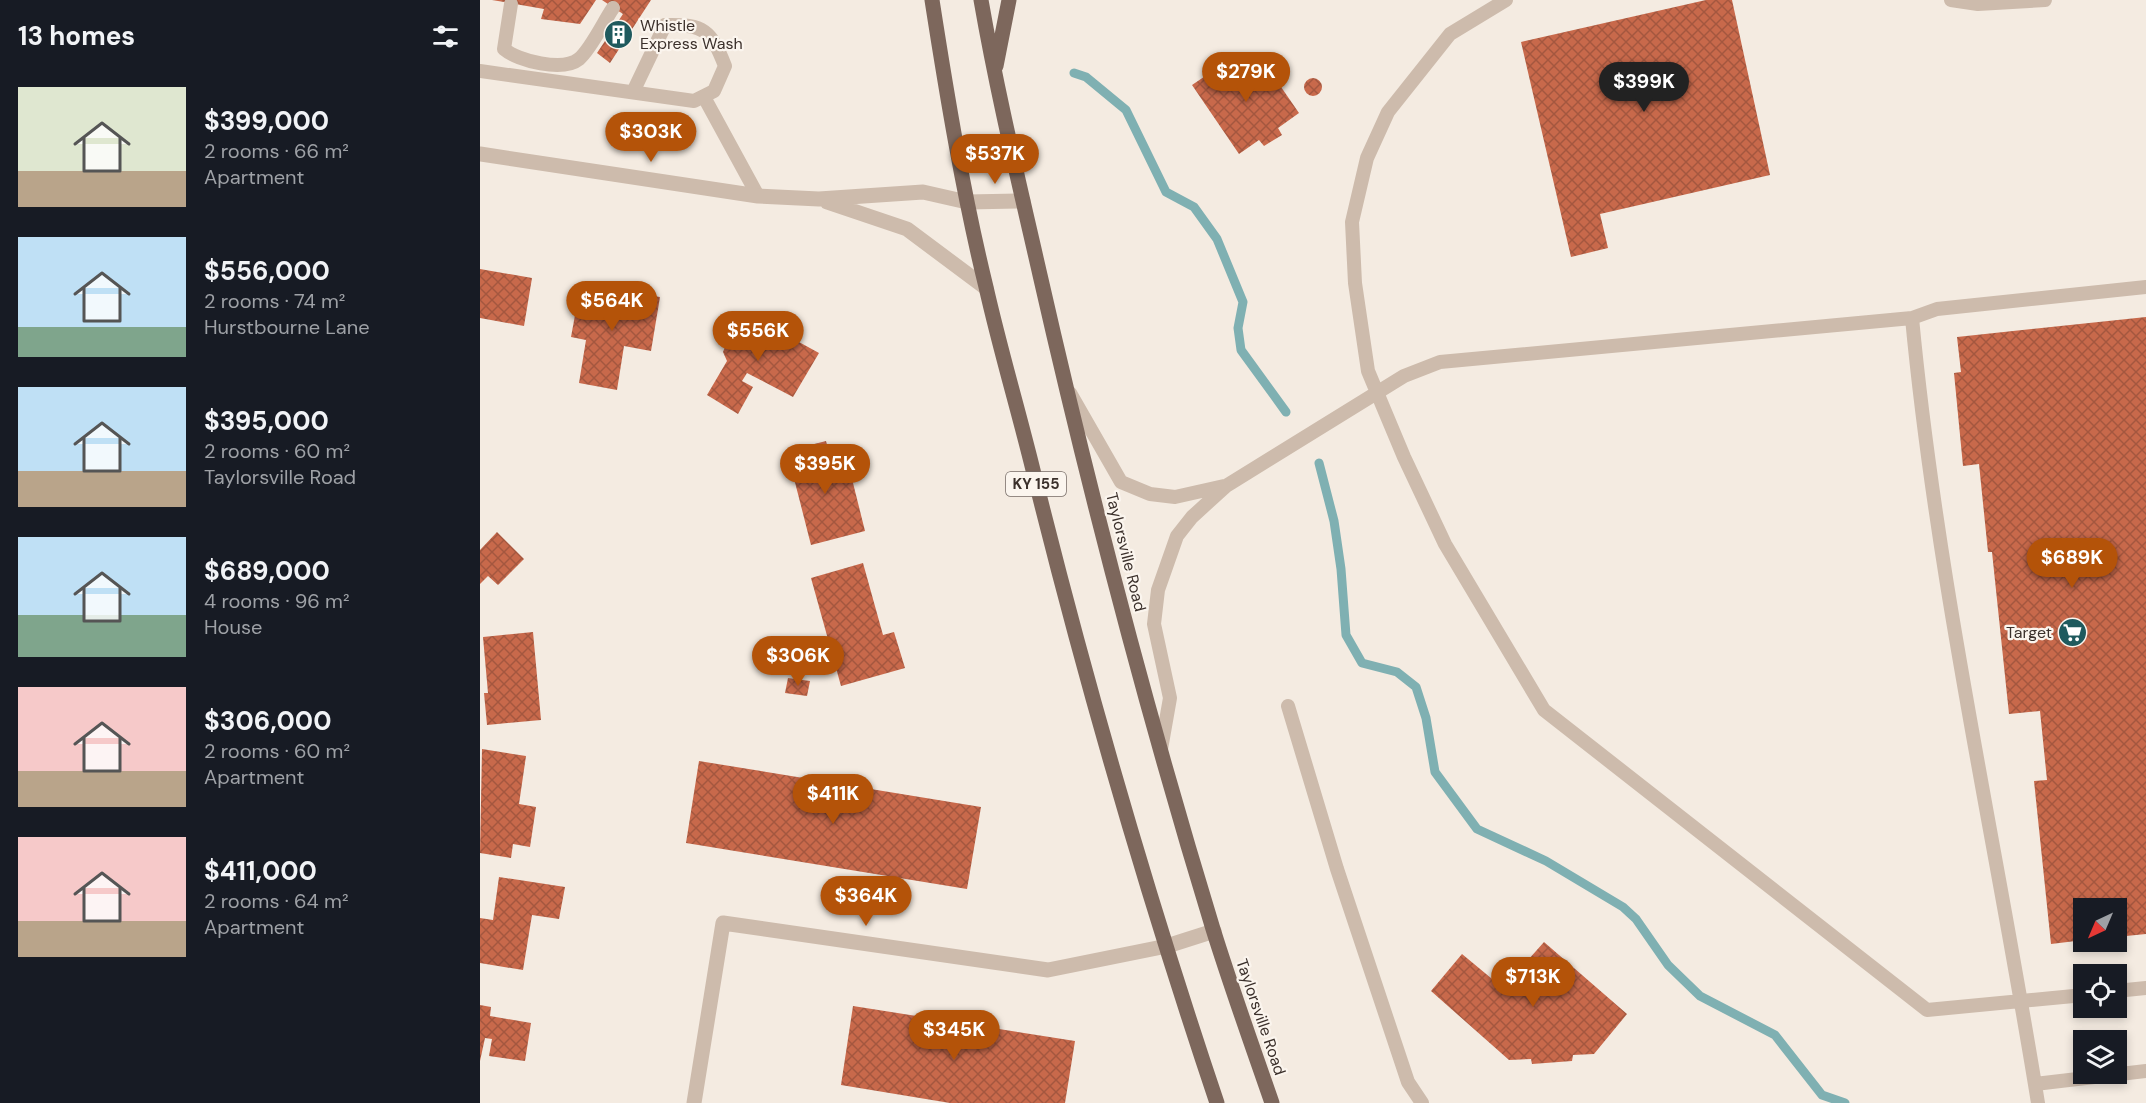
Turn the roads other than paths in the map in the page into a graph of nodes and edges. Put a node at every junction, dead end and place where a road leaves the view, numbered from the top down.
1 (932, 0) edge
2 (981, 0) edge
3 (1009, 0) edge
4 (1506, 0) edge
5 (1951, 0) edge
6 (2045, 0) edge
7 (511, 4) dead end
8 (612, 8) dead end
9 (480, 70) edge
10 (994, 74) junction
11 (633, 92) junction
12 (704, 97) junction
13 (480, 154) edge
14 (758, 195) junction
15 (819, 199) junction
16 (1023, 201) junction
17 (967, 202) junction
18 (2146, 287) edge
19 (986, 288) junction
20 (1912, 318) junction
21 (1065, 384) junction
22 (1377, 392) junction
23 (1226, 486) junction
24 (1288, 706) dead end
25 (1160, 752) junction
26 (1214, 931) junction
27 (1167, 946) junction
28 (2146, 988) edge
29 (2127, 990) edge
30 (2073, 996) edge
31 (2022, 1001) junction
32 (2146, 1071) edge
33 (2035, 1084) junction
34 (694, 1103) edge
35 (1217, 1103) edge
36 (1272, 1103) edge
37 (1422, 1103) edge
38 (2038, 1103) edge

1 - 17 main road, KY 155
2 - 10 main road, Taylorsville Road / KY 155
3 - 10 main road
4 - 22 lane
5 - 6 lane
7 - 8 lane
9 - 11 lane
10 - 16 main road, Taylorsville Road / KY 155
11 - 12 lane
11 - 12 lane
12 - 14 lane
13 - 14 street
14 - 15 street
15 - 17 street
15 - 19 street
16 - 17 street
16 - 21 main road, Taylorsville Road / KY 155
17 - 19 main road, KY 155
18 - 20 lane
19 - 27 main road, KY 155
20 - 22 lane
20 - 31 lane
21 - 23 lane
21 - 25 main road, Taylorsville Road / KY 155
22 - 23 lane
22 - 31 lane
23 - 25 lane
24 - 37 lane
25 - 26 main road, Taylorsville Road / KY 155
26 - 27 street
26 - 36 main road, Taylorsville Road / KY 155
27 - 34 street
27 - 35 main road, KY 155
28 - 29 lane
30 - 31 lane
31 - 33 lane
32 - 33 lane
33 - 38 lane

